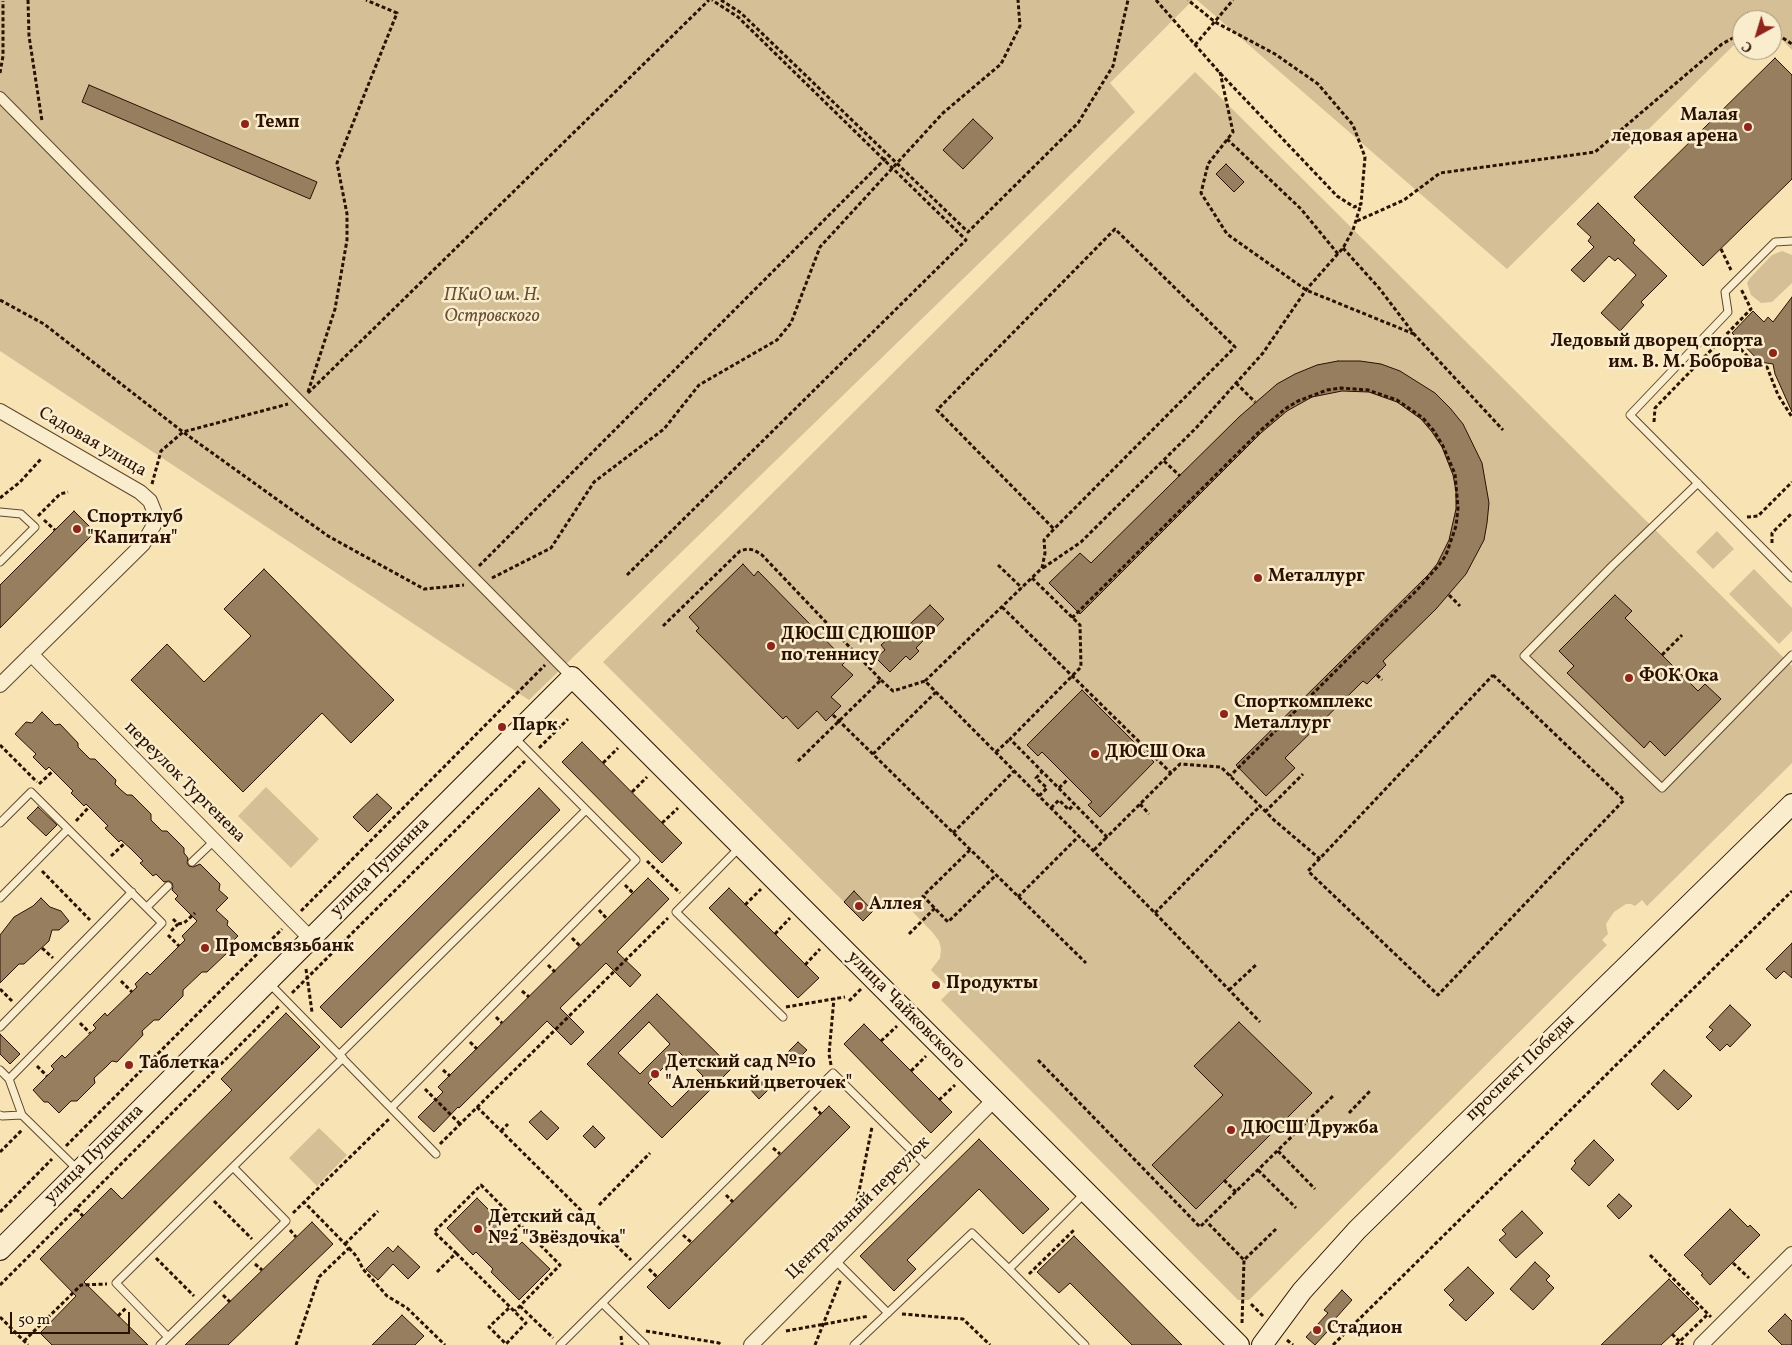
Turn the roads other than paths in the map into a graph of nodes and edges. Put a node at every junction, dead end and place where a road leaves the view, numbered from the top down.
1 (0, 97) edge
2 (1792, 240) edge
3 (0, 411) edge
4 (1698, 483) junction
5 (0, 512) edge
6 (0, 562) edge
7 (1792, 578) edge
8 (31, 654) junction
9 (1792, 655) edge
10 (572, 677) junction
11 (0, 685) edge
12 (513, 736) junction
13 (1792, 804) edge
14 (586, 810) junction
15 (0, 822) edge
16 (68, 829) junction
17 (214, 841) junction
18 (741, 846) junction
19 (192, 862) dead end
20 (168, 886) dead end
21 (132, 892) junction
22 (0, 898) edge
23 (147, 907) junction
24 (306, 943) junction
25 (268, 982) junction
26 (783, 1017) dead end
27 (0, 1027) edge
28 (341, 1056) junction
29 (0, 1070) edge
30 (9, 1079) junction
31 (994, 1100) junction
32 (394, 1110) junction
33 (0, 1115) edge
34 (22, 1115) junction
35 (435, 1153) road end
36 (233, 1167) junction
37 (928, 1167) junction
38 (79, 1171) junction
39 (1086, 1192) junction
40 (0, 1250) edge
41 (1792, 1254) edge
42 (840, 1264) junction
43 (1009, 1269) junction
44 (602, 1303) junction
45 (888, 1313) junction
46 (168, 1337) junction
47 (753, 1344) edge
48 (160, 1345) edge
49 (560, 1345) edge
50 (645, 1345) edge
51 (854, 1345) edge
52 (1085, 1345) edge
53 (1239, 1345) edge
54 (1262, 1345) edge
55 (1701, 1345) edge

1 - 10 street
2 - 4 lane
3 - 8 street, Садовая улица
4 - 7 lane
4 - 9 lane
5 - 6 lane
8 - 11 street
8 - 17 street, переулок Тургенева
10 - 12 main road, улица Пушкина
10 - 18 main road, улица Чайковского
12 - 14 lane
12 - 24 main road, улица Пушкина
13 - 54 main road, проспект Победы
14 - 28 lane
14 - 32 lane
15 - 16 lane
16 - 21 lane
16 - 22 lane
17 - 19 lane
17 - 24 street, переулок Тургенева
18 - 26 lane
18 - 31 main road, улица Чайковского
20 - 23 lane
21 - 23 lane
21 - 27 lane
23 - 30 lane
24 - 25 main road, улица Пушкина
25 - 28 lane
25 - 38 main road, улица Пушкина
28 - 32 lane
28 - 36 lane
29 - 30 lane
30 - 34 lane
31 - 37 street, Центральный переулок
31 - 39 main road, улица Чайковского
32 - 35 lane
33 - 34 lane
34 - 38 lane
36 - 46 lane
36 - 46 lane
37 - 42 street, Центральный переулок
37 - 44 lane
38 - 40 main road, улица Пушкина
39 - 43 lane
39 - 53 main road, улица Чайковского
41 - 55 street
42 - 45 lane
42 - 47 street, Центральный переулок
43 - 45 lane
43 - 52 lane
44 - 49 lane
44 - 50 lane
45 - 51 lane
46 - 48 lane

